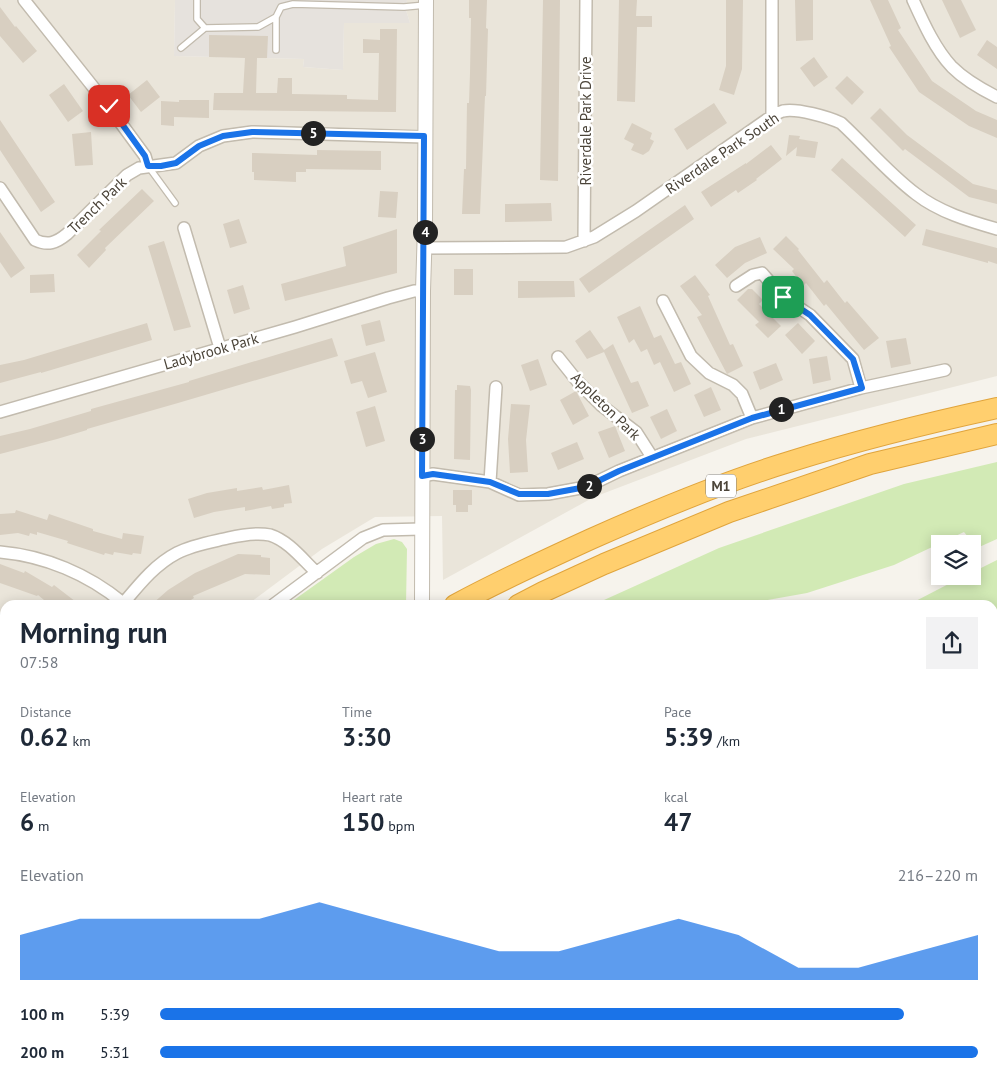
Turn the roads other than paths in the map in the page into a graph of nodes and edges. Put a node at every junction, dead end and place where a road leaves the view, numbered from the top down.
1 (24, 0) edge
2 (197, 0) edge
3 (281, 0) edge
4 (586, 0) edge
5 (772, 0) edge
6 (913, 0) edge
7 (426, 3) edge
8 (281, 7) junction
9 (276, 17) junction
10 (206, 28) junction
11 (181, 48) dead end
12 (276, 50) dead end
13 (997, 97) edge
14 (772, 116) junction
15 (424, 136) junction
16 (148, 166) junction
17 (0, 188) edge
18 (175, 203) dead end
19 (184, 228) dead end
20 (997, 229) edge
21 (584, 241) junction
22 (424, 248) junction
23 (736, 286) dead end
24 (423, 291) junction
25 (663, 301) dead end
26 (220, 348) junction
27 (558, 357) dead end
28 (945, 370) dead end
29 (496, 387) dead end
30 (862, 388) junction
31 (997, 408) edge
32 (0, 412) edge
33 (752, 418) junction
34 (997, 434) edge
35 (652, 457) junction
36 (422, 476) junction
37 (490, 482) junction
38 (421, 529) junction
39 (0, 552) edge
40 (317, 573) junction
41 (118, 600) edge
42 (126, 600) edge
43 (280, 600) edge
44 (422, 600) edge
45 (465, 600) edge
46 (528, 600) edge

1 - 16 street
2 - 10 lane
3 - 8 lane
4 - 21 street, Riverdale Park Drive
5 - 14 street
6 - 13 street
7 - 8 lane
7 - 15 street
8 - 9 lane
9 - 10 lane
9 - 12 lane
10 - 11 lane
14 - 20 street, Riverdale Park South
14 - 21 street, Riverdale Park South
15 - 16 street, Trench Park
15 - 22 street
16 - 17 street, Trench Park
16 - 18 lane
19 - 26 street
21 - 22 street, Riverdale Park South
22 - 24 street
23 - 30 street
24 - 26 street, Ladybrook Park
24 - 36 street
25 - 33 street
26 - 32 street, Ladybrook Park
27 - 35 street, Appleton Park
28 - 30 street, Appleton Park
29 - 37 street
30 - 33 street, Appleton Park
31 - 45 highway, M1
33 - 35 street, Appleton Park
34 - 46 highway, M1
35 - 37 street, Appleton Park
36 - 37 street, Appleton Park
36 - 38 street
38 - 40 street
38 - 44 street
39 - 41 street
40 - 42 street
40 - 43 street

